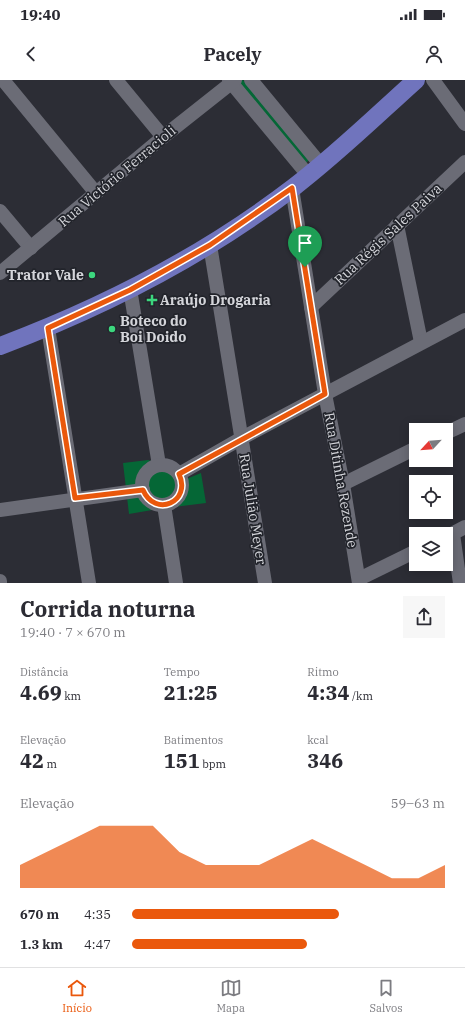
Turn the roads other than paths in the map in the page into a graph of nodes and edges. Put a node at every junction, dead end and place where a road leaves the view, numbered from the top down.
1 (3, 80) edge
2 (116, 80) edge
3 (251, 80) edge
4 (416, 80) edge
5 (433, 80) edge
6 (232, 81) edge
7 (465, 124) edge
8 (163, 138) junction
9 (465, 162) edge
10 (315, 170) junction
11 (292, 188) junction
12 (96, 193) junction
13 (0, 211) edge
14 (397, 225) junction
15 (210, 245) junction
16 (31, 248) junction
17 (0, 273) edge
18 (130, 290) junction
19 (311, 307) junction
20 (465, 320) edge
21 (48, 328) junction
22 (422, 342) junction
23 (0, 346) edge
24 (325, 394) junction
25 (465, 424) edge
26 (453, 430) edge
27 (242, 438) junction
28 (409, 451) edge
29 (160, 465) junction
30 (179, 474) junction
31 (343, 484) junction
32 (143, 490) junction
33 (75, 498) junction
34 (164, 505) junction
35 (0, 510) edge
36 (454, 532) edge
37 (409, 555) edge
38 (359, 581) edge
39 (89, 583) edge
40 (176, 583) edge
41 (265, 583) edge
42 (460, 583) edge

1 - 12 street
2 - 8 street
3 - 10 street
4 - 10 main road
5 - 7 street
6 - 8 street, Rua Victório Ferracioli
6 - 10 street
8 - 12 street, Rua Victório Ferracioli
9 - 14 street, Rua Régis Sales Paiva
10 - 11 main road
11 - 15 main road
11 - 19 street, Rua Ditinha Rezende
12 - 16 street, Rua Victório Ferracioli
13 - 16 street
14 - 19 street, Rua Régis Sales Paiva
14 - 22 street
15 - 18 main road
15 - 27 street, Rua Julião Meyer
16 - 17 street, Rua Victório Ferracioli
18 - 21 main road
18 - 29 street
19 - 24 street, Rua Ditinha Rezende
20 - 22 street
21 - 23 main road
21 - 33 street
22 - 24 street
24 - 27 street
24 - 31 street, Rua Ditinha Rezende
25 - 26 street
27 - 30 street
27 - 41 street, Rua Julião Meyer
28 - 31 street
29 - 30 street
29 - 32 street
30 - 34 street
31 - 38 street, Rua Ditinha Rezende
32 - 33 street
32 - 34 street
33 - 35 street
33 - 39 street
34 - 40 street
36 - 42 street
37 - 38 street

